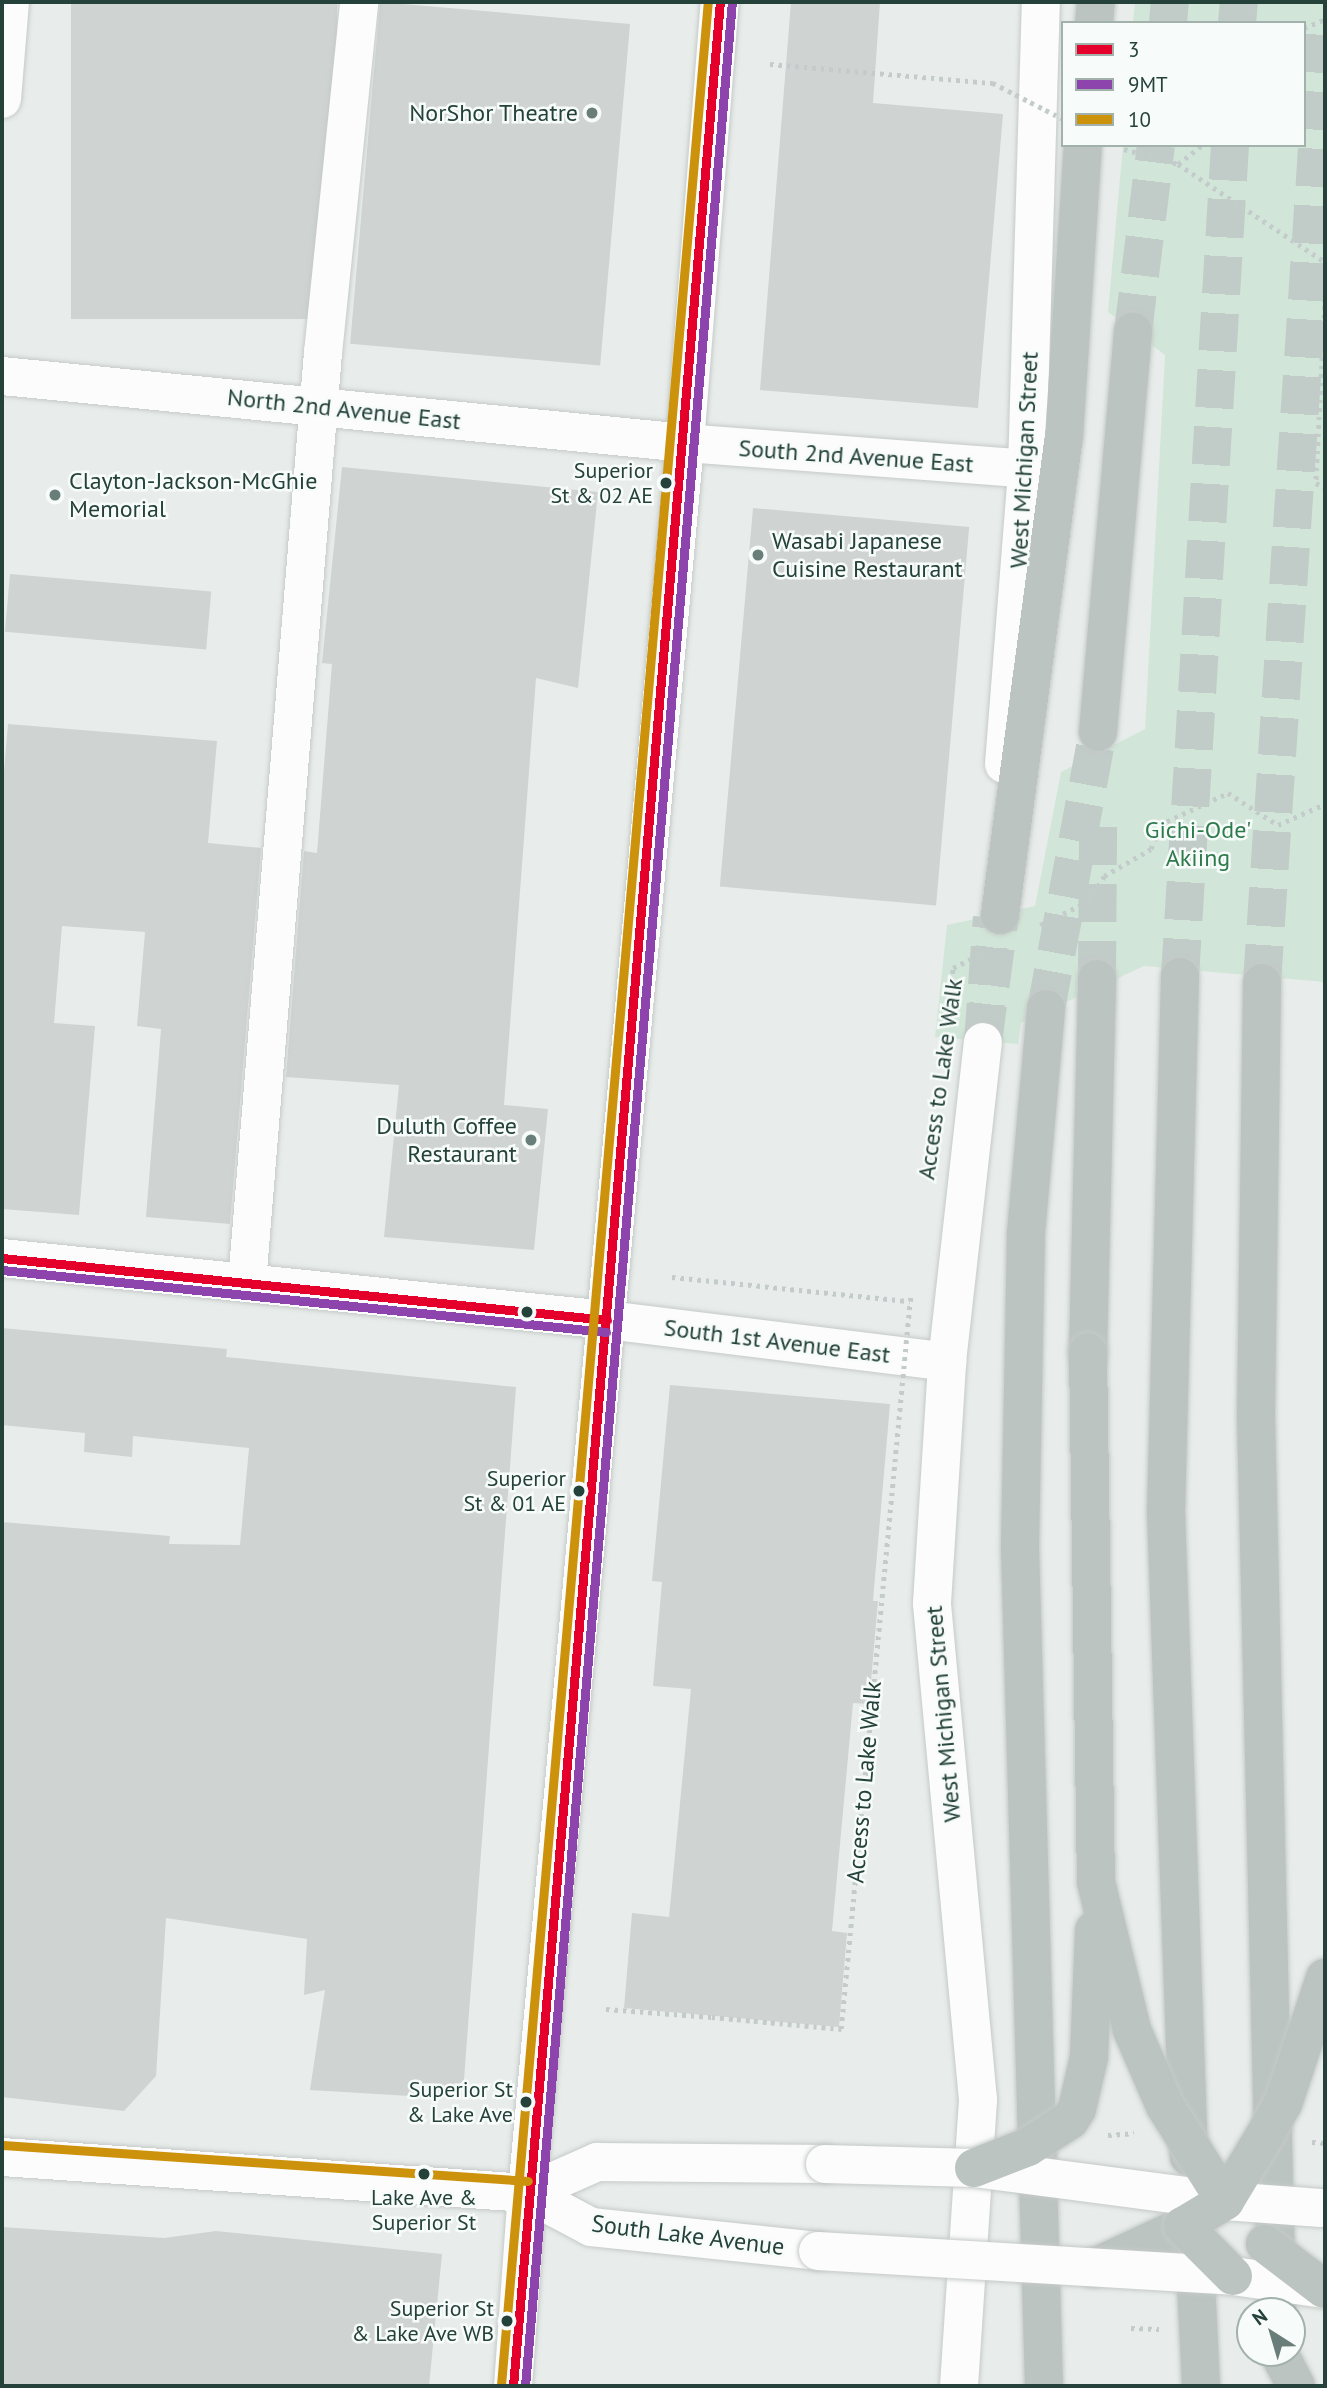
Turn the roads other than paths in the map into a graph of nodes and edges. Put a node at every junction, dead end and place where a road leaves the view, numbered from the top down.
1 (10, 2) edge
2 (359, 2) edge
3 (719, 2) edge
4 (1041, 2) edge
5 (1096, 2) edge
6 (1094, 21) edge
7 (2, 99) edge
8 (1101, 147) edge
9 (1133, 332) tunnel mouth
10 (2, 376) edge
11 (320, 407) junction
12 (685, 443) junction
13 (1027, 469) junction
14 (1098, 732) tunnel mouth
15 (1002, 928) joint
16 (1180, 977) tunnel mouth
17 (1097, 979) tunnel mouth
18 (1262, 983) tunnel mouth
19 (1046, 1009) tunnel mouth
20 (983, 1042) dead end
21 (2, 1258) edge
22 (247, 1283) junction
23 (607, 1320) junction
24 (947, 1362) junction
25 (1096, 1882) junction
26 (1325, 1978) edge
27 (2, 2157) edge
28 (974, 2168) junction
29 (1117, 2187) junction
30 (527, 2193) junction
31 (1225, 2201) junction
32 (1325, 2208) edge
33 (1182, 2226) junction
34 (1093, 2267) junction
35 (1233, 2276) junction
36 (1325, 2289) edge
37 (1246, 2297) edge
38 (1277, 2297) edge
39 (1280, 2367) edge
40 (1286, 2367) edge
41 (513, 2386) edge
42 (959, 2386) edge
43 (1044, 2386) edge
44 (1201, 2386) edge
45 (1282, 2386) edge
46 (1296, 2386) edge

1 - 7 street
2 - 11 street
3 - 12 street
4 - 13 street, West Michigan Street
5 - 6 highway
8 - 15 highway
9 - 14 highway
10 - 11 street, North 2nd Avenue East
11 - 12 street, North 2nd Avenue East
11 - 22 street
12 - 13 street, South 2nd Avenue East
12 - 23 street
13 - 15 street, West Michigan Street
16 - 44 highway
17 - 25 highway, bridge
18 - 38 highway
19 - 43 highway
20 - 24 street, West Michigan Street
21 - 22 street, South 1st Avenue East
22 - 23 street, South 1st Avenue East
23 - 24 street, South 1st Avenue East
23 - 30 street
24 - 42 street, West Michigan Street
25 - 28 highway, bridge
25 - 31 highway, bridge
26 - 31 highway, bridge
27 - 30 street
28 - 29 street, bridge
28 - 30 street, bridge
29 - 31 street, bridge
29 - 33 highway
30 - 34 street, South Lake Avenue, bridge
30 - 41 street
31 - 32 street, bridge
31 - 33 highway, bridge
31 - 36 highway, bridge
33 - 34 highway
33 - 35 highway, bridge
34 - 35 street, South Lake Avenue, bridge
35 - 36 street, South Lake Avenue, bridge
35 - 37 highway
39 - 45 highway
40 - 46 highway, bridge

